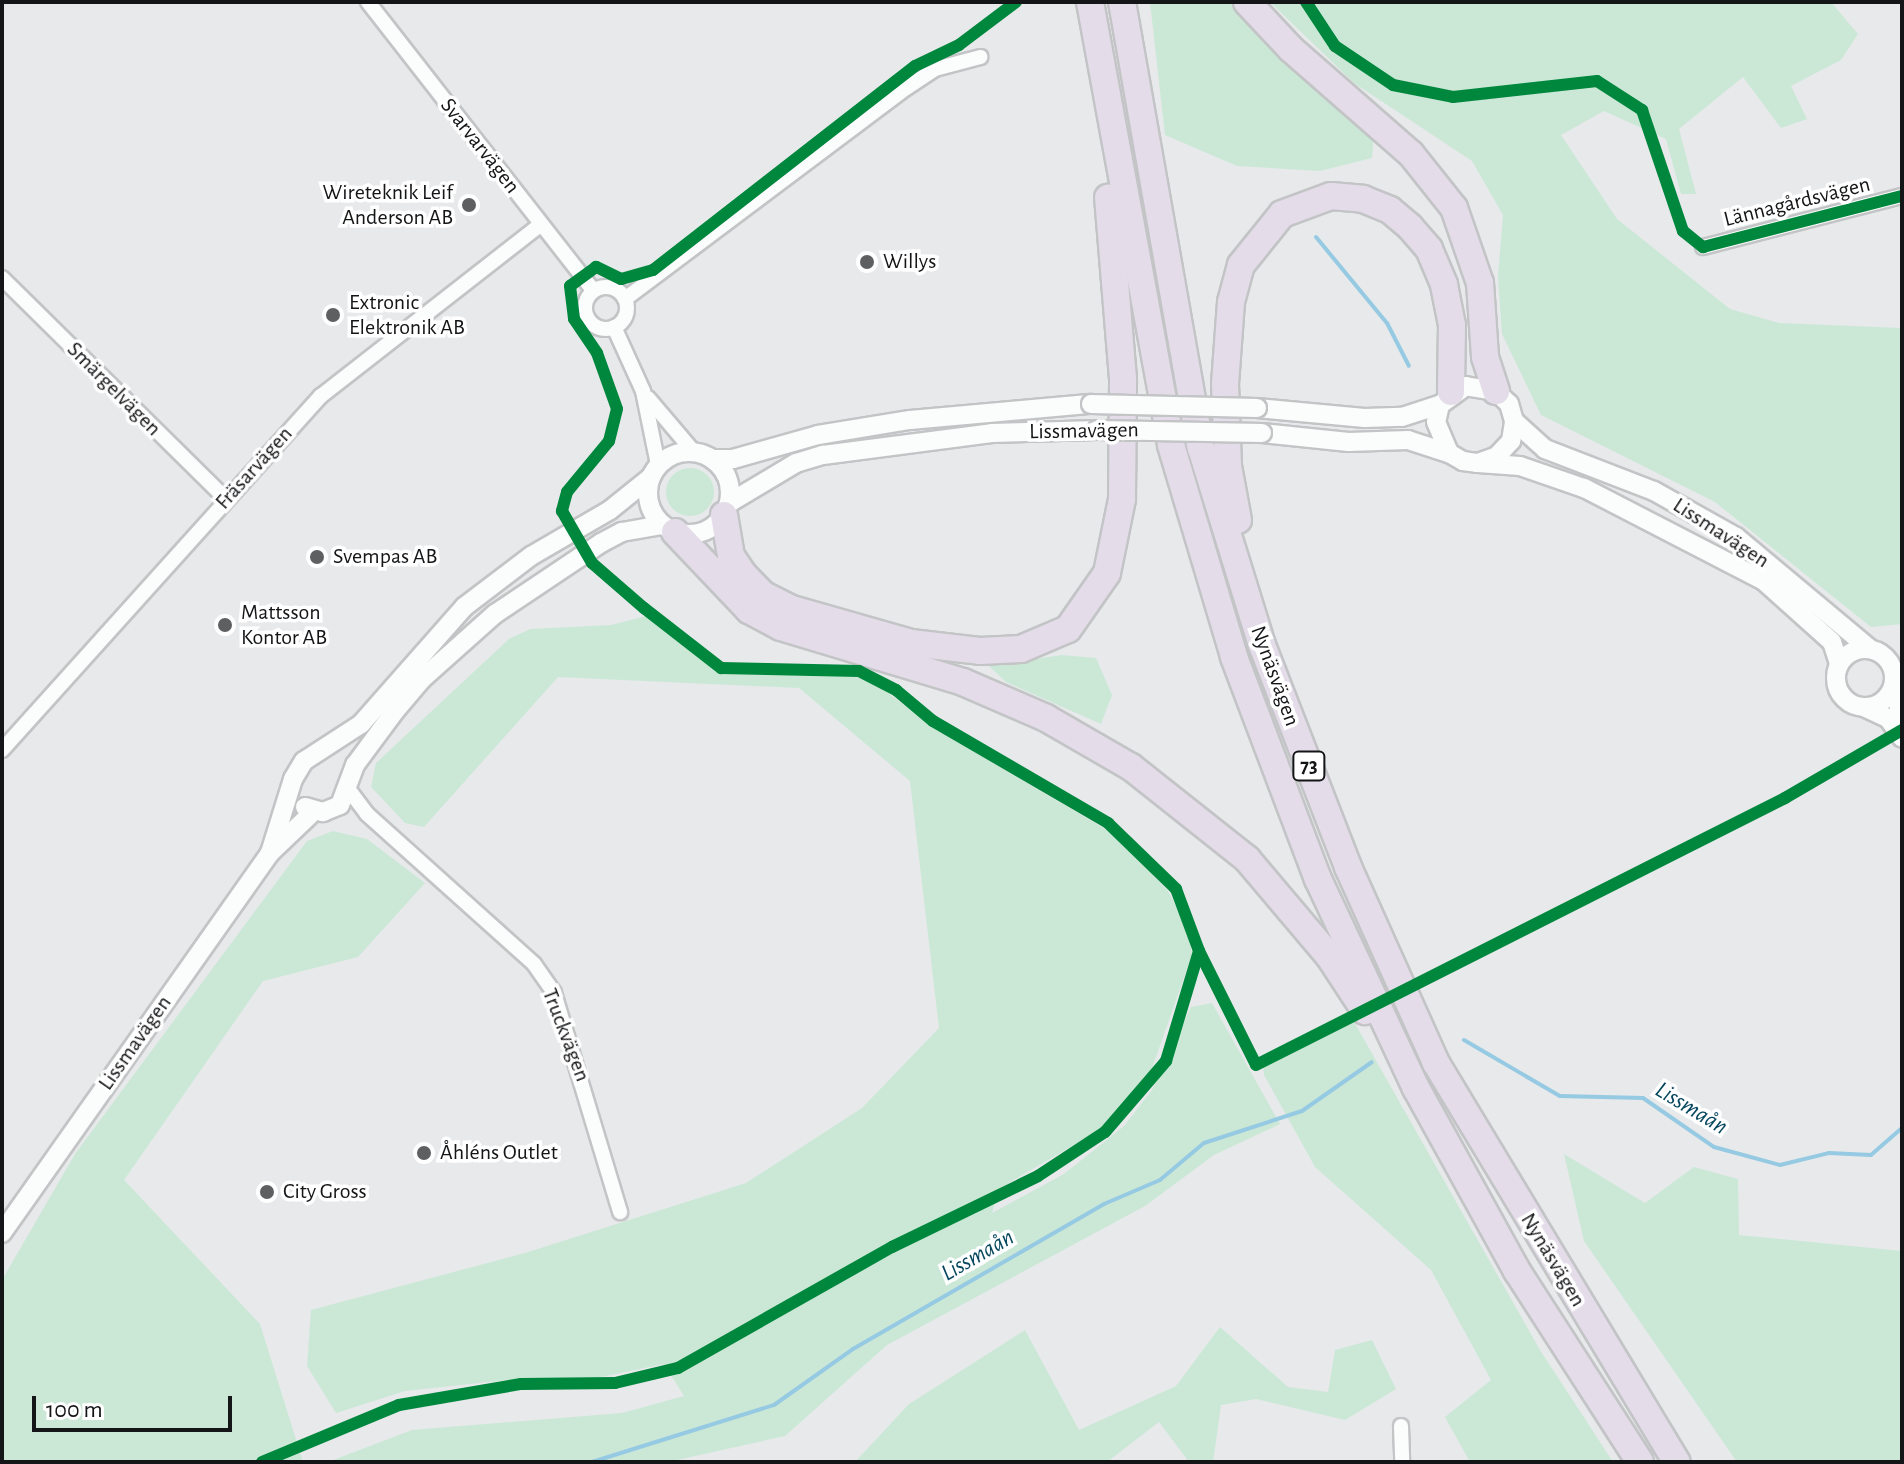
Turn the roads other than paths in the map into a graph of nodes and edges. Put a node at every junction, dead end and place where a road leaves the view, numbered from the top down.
1 (368, 2) edge
2 (1090, 2) edge
3 (1122, 2) edge
4 (1247, 2) edge
5 (1096, 55) junction
6 (980, 57) dead end
7 (1902, 196) edge
8 (541, 224) junction
9 (1703, 247) dead end
10 (2, 278) edge
11 (593, 290) junction
12 (625, 299) junction
13 (614, 327) junction
14 (643, 391) junction
15 (1496, 391) junction
16 (1446, 399) junction
17 (1514, 421) junction
18 (693, 451) junction
19 (1449, 453) junction
20 (713, 459) junction
21 (1478, 463) junction
22 (655, 471) junction
23 (226, 499) junction
24 (727, 509) junction
25 (669, 528) junction
26 (1262, 645) junction
27 (1902, 646) edge
28 (1875, 650) junction
29 (1839, 664) junction
30 (1896, 677) edge
31 (1864, 707) junction
32 (1902, 714) edge
33 (1902, 738) edge
34 (2, 750) edge
35 (319, 755) junction
36 (349, 785) junction
37 (294, 790) junction
38 (333, 810) junction
39 (314, 811) junction
40 (383, 828) junction
41 (270, 853) junction
42 (1416, 1088) junction
43 (620, 1212) dead end
44 (2, 1233) edge
45 (1401, 1426) dead end
46 (1402, 1462) edge
47 (1640, 1462) edge
48 (1677, 1462) edge

1 - 8 street, Svarvarvägen
2 - 5 highway, Nynäsvägen / 73
3 - 26 highway, Nynäsvägen / 73
4 - 15 highway
5 - 24 highway
5 - 42 highway, Nynäsvägen / 73
6 - 12 street
7 - 9 street, Lännagårdsvägen
8 - 11 street, Svarvarvägen
8 - 23 street, Fräsarvägen
10 - 23 street, Smärgelvägen
11 - 12 street
11 - 13 street
12 - 13 street
13 - 14 street
14 - 18 street
14 - 22 street
15 - 16 street
15 - 17 street
16 - 19 street
16 - 20 street, Lissmavägen, bridge
16 - 26 highway
17 - 21 street
17 - 28 street, Lissmavägen
18 - 20 street
18 - 22 street
19 - 21 street
19 - 24 street, Lissmavägen, bridge
20 - 24 street
21 - 29 street, Lissmavägen
22 - 25 street
22 - 35 street, Lissmavägen
23 - 34 street, Fräsarvägen
24 - 25 street
25 - 36 street
25 - 42 highway
26 - 48 highway, Nynäsvägen / 73
27 - 28 street
28 - 29 street
28 - 30 street
29 - 31 street
30 - 31 street
30 - 32 street
31 - 33 street
35 - 36 street
35 - 37 street, Lissmavägen
36 - 38 street
36 - 40 street, Truckvägen
37 - 39 street
37 - 41 street, Lissmavägen
38 - 39 street
38 - 40 street, Truckvägen
39 - 41 street, Lissmavägen
40 - 43 street, Truckvägen
41 - 44 street, Lissmavägen
42 - 47 highway, Nynäsvägen / 73
45 - 46 street

